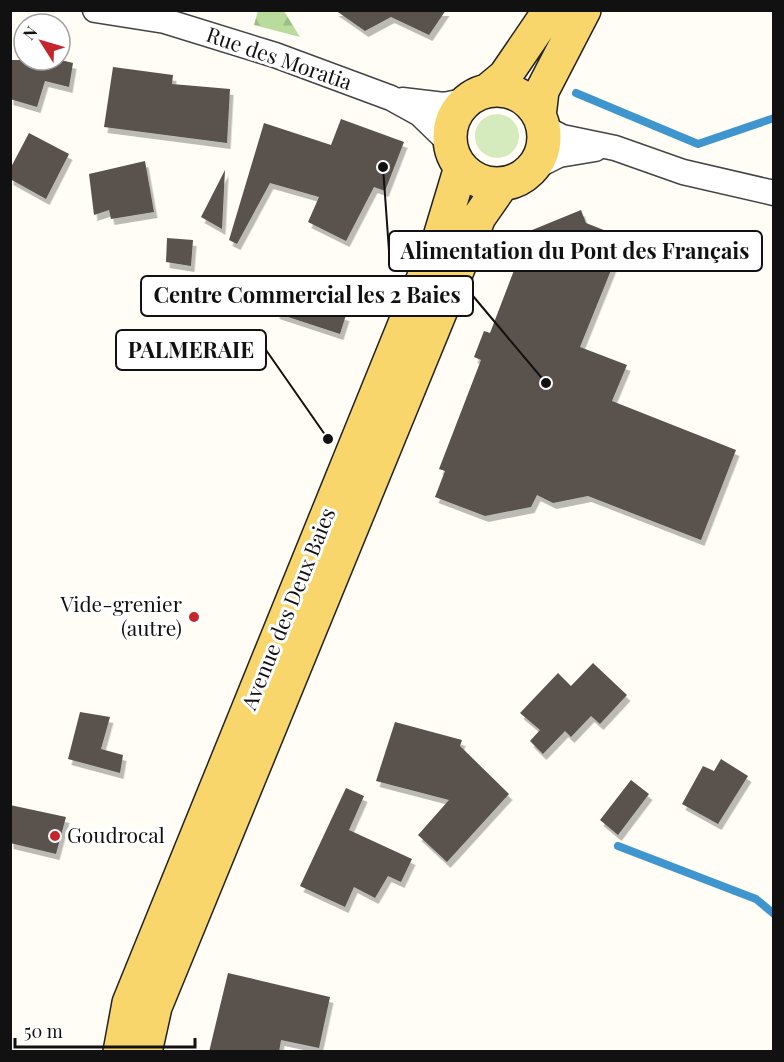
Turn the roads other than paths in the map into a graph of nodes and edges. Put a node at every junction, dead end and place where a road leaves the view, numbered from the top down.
1 (95, 10) edge
2 (550, 10) edge
3 (584, 10) edge
4 (478, 96) junction
5 (391, 98) junction
6 (541, 122) junction
7 (606, 147) junction
8 (455, 155) junction
9 (531, 170) junction
10 (502, 184) junction
11 (774, 193) edge
12 (120, 1052) edge
13 (145, 1052) edge

1 - 5 street, Rue des Moratia
2 - 4 main road
3 - 6 main road
4 - 5 street, Rue des Moratia
4 - 6 main road
4 - 8 main road
5 - 8 street, Rue des Moratia
6 - 7 street
6 - 9 main road
7 - 9 street
7 - 11 street
8 - 10 main road
8 - 12 main road, Avenue des Deux Baies
9 - 10 main road
10 - 13 main road, Avenue des Deux Baies

